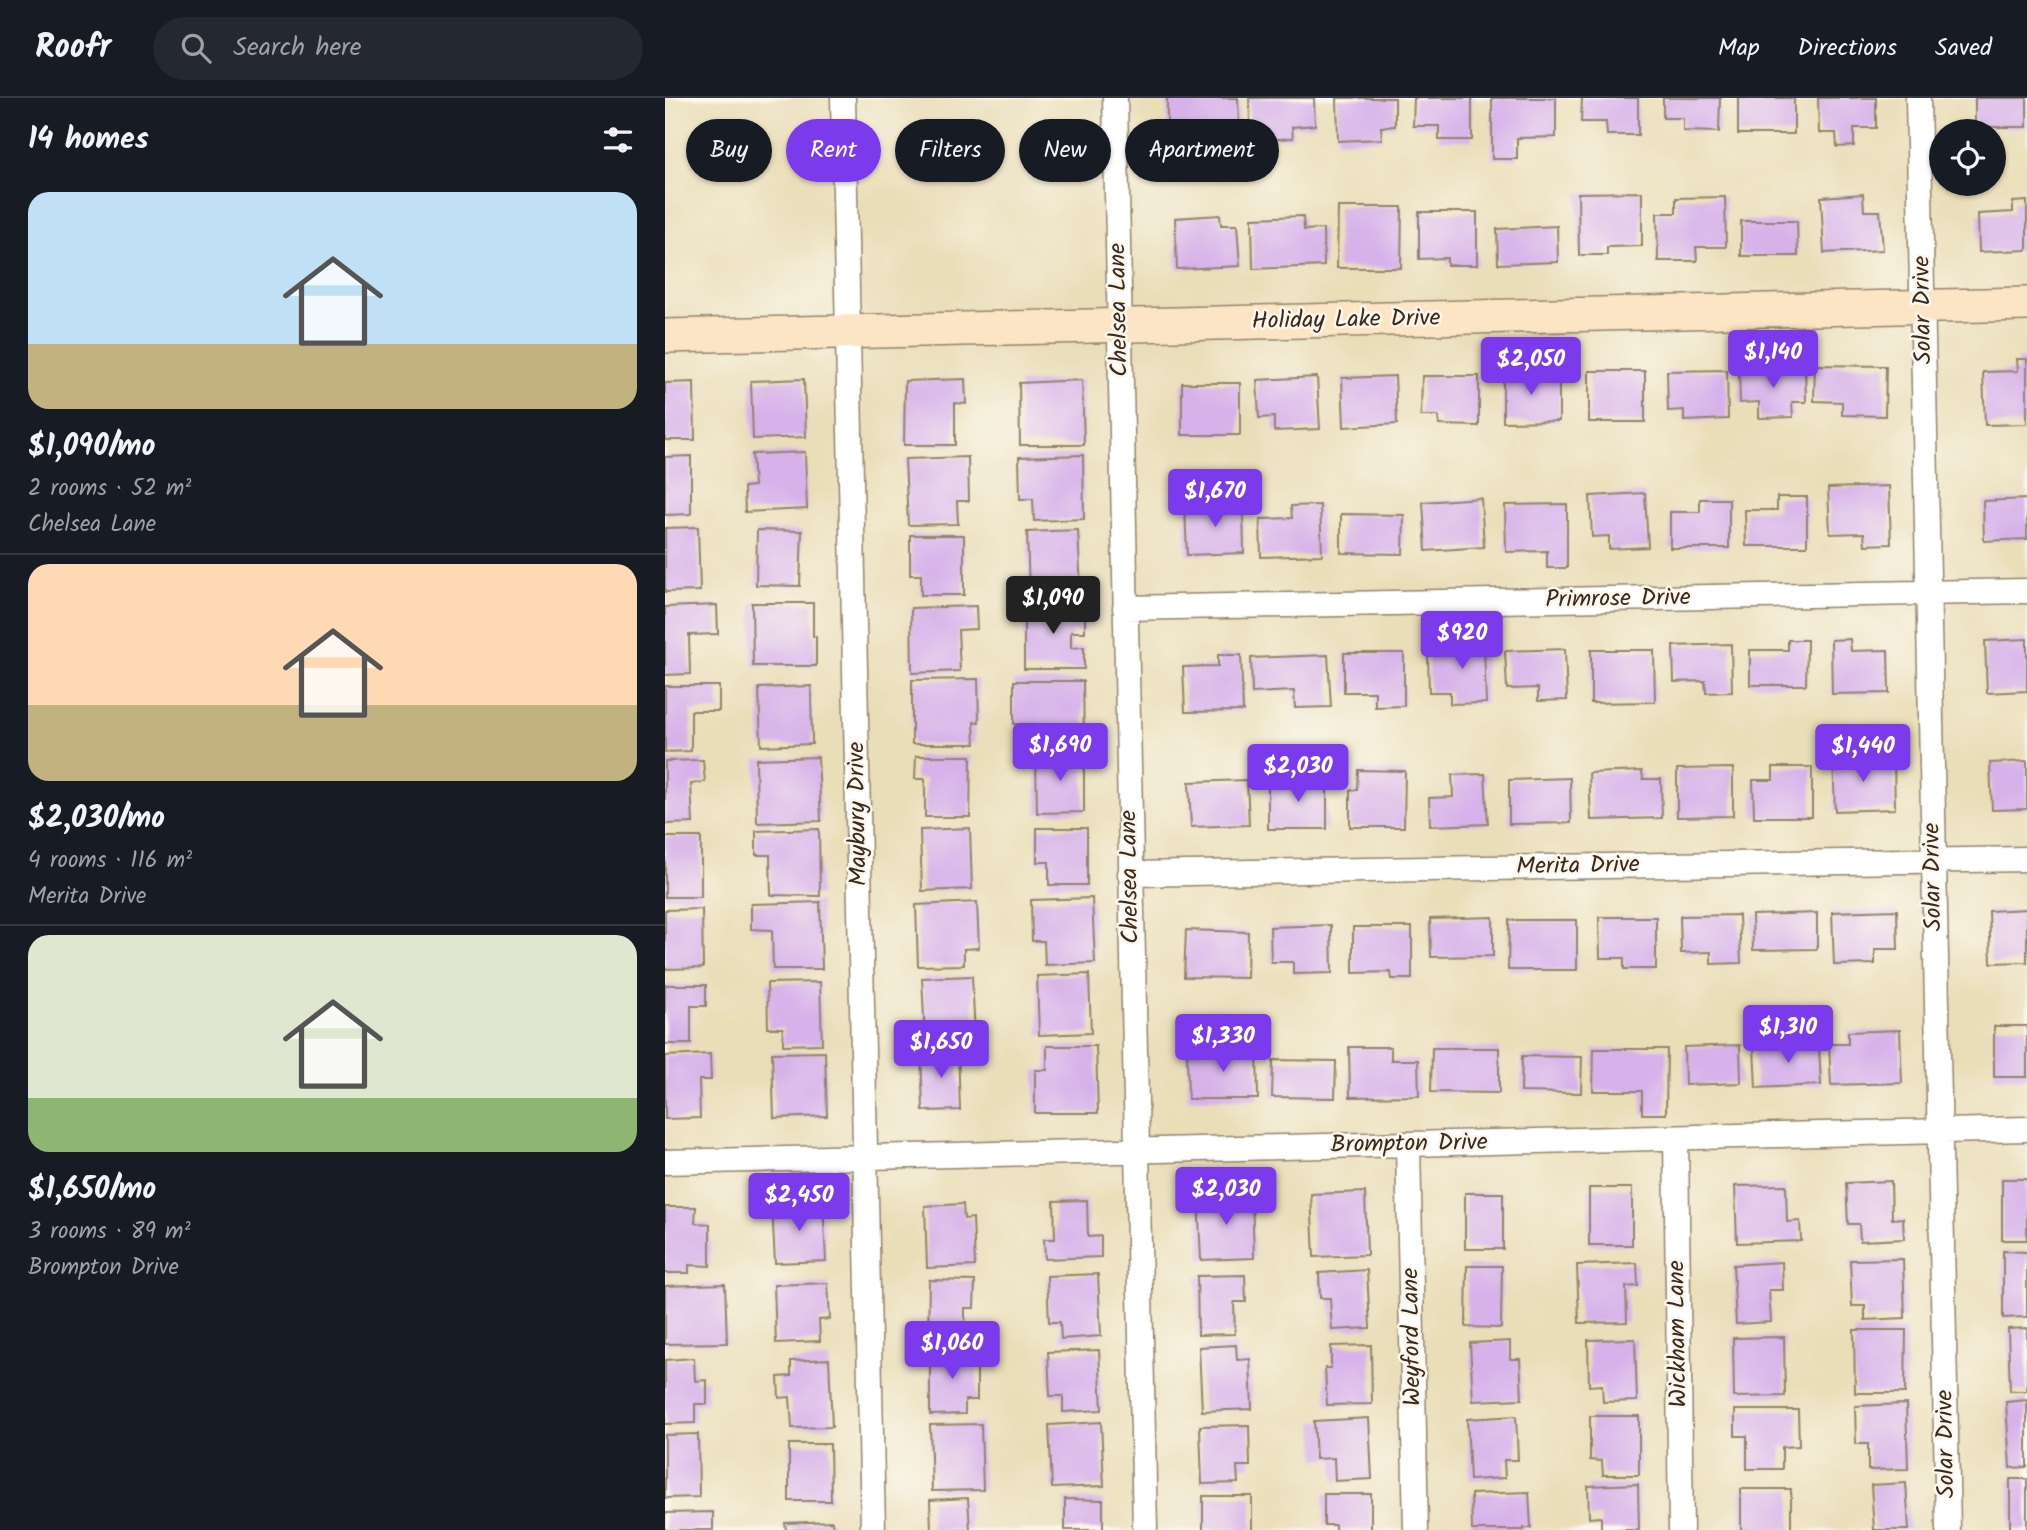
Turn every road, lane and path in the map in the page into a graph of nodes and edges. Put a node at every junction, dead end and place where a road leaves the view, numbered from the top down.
1 (843, 98) edge
2 (1115, 98) edge
3 (1918, 98) edge
4 (2027, 304) edge
5 (1923, 306) junction
6 (1119, 325) junction
7 (848, 331) junction
8 (665, 336) edge
9 (2027, 592) edge
10 (1927, 594) junction
11 (1125, 608) junction
12 (2027, 859) edge
13 (1933, 860) junction
14 (1130, 874) junction
15 (2027, 1129) edge
16 (1938, 1131) junction
17 (1676, 1138) junction
18 (1408, 1144) junction
19 (1136, 1151) junction
20 (865, 1157) junction
21 (665, 1162) edge
22 (873, 1530) edge
23 (1145, 1530) edge
24 (1416, 1530) edge
25 (1681, 1530) edge
26 (1948, 1530) edge

1 - 7 street, Maybury Drive
2 - 6 street, Chelsea Lane
3 - 5 street, Solar Drive
4 - 5 street, Holiday Lake Drive
5 - 6 street, Holiday Lake Drive
5 - 10 street, Solar Drive
6 - 7 street, Holiday Lake Drive
6 - 11 street, Chelsea Lane
7 - 8 street, Holiday Lake Drive
7 - 20 street, Maybury Drive
9 - 10 street, Primrose Drive
10 - 11 street, Primrose Drive
10 - 13 street, Solar Drive
11 - 14 street, Chelsea Lane
12 - 13 street, Merita Drive
13 - 14 street, Merita Drive
13 - 16 street, Solar Drive
14 - 19 street, Chelsea Lane
15 - 16 street, Brompton Drive
16 - 17 street, Brompton Drive
16 - 26 street, Solar Drive
17 - 18 street, Brompton Drive
17 - 25 street, Wickham Lane
18 - 19 street, Brompton Drive
18 - 24 street, Weyford Lane
19 - 20 street, Brompton Drive
19 - 23 street, Chelsea Lane
20 - 21 street, Brompton Drive
20 - 22 street, Maybury Drive

